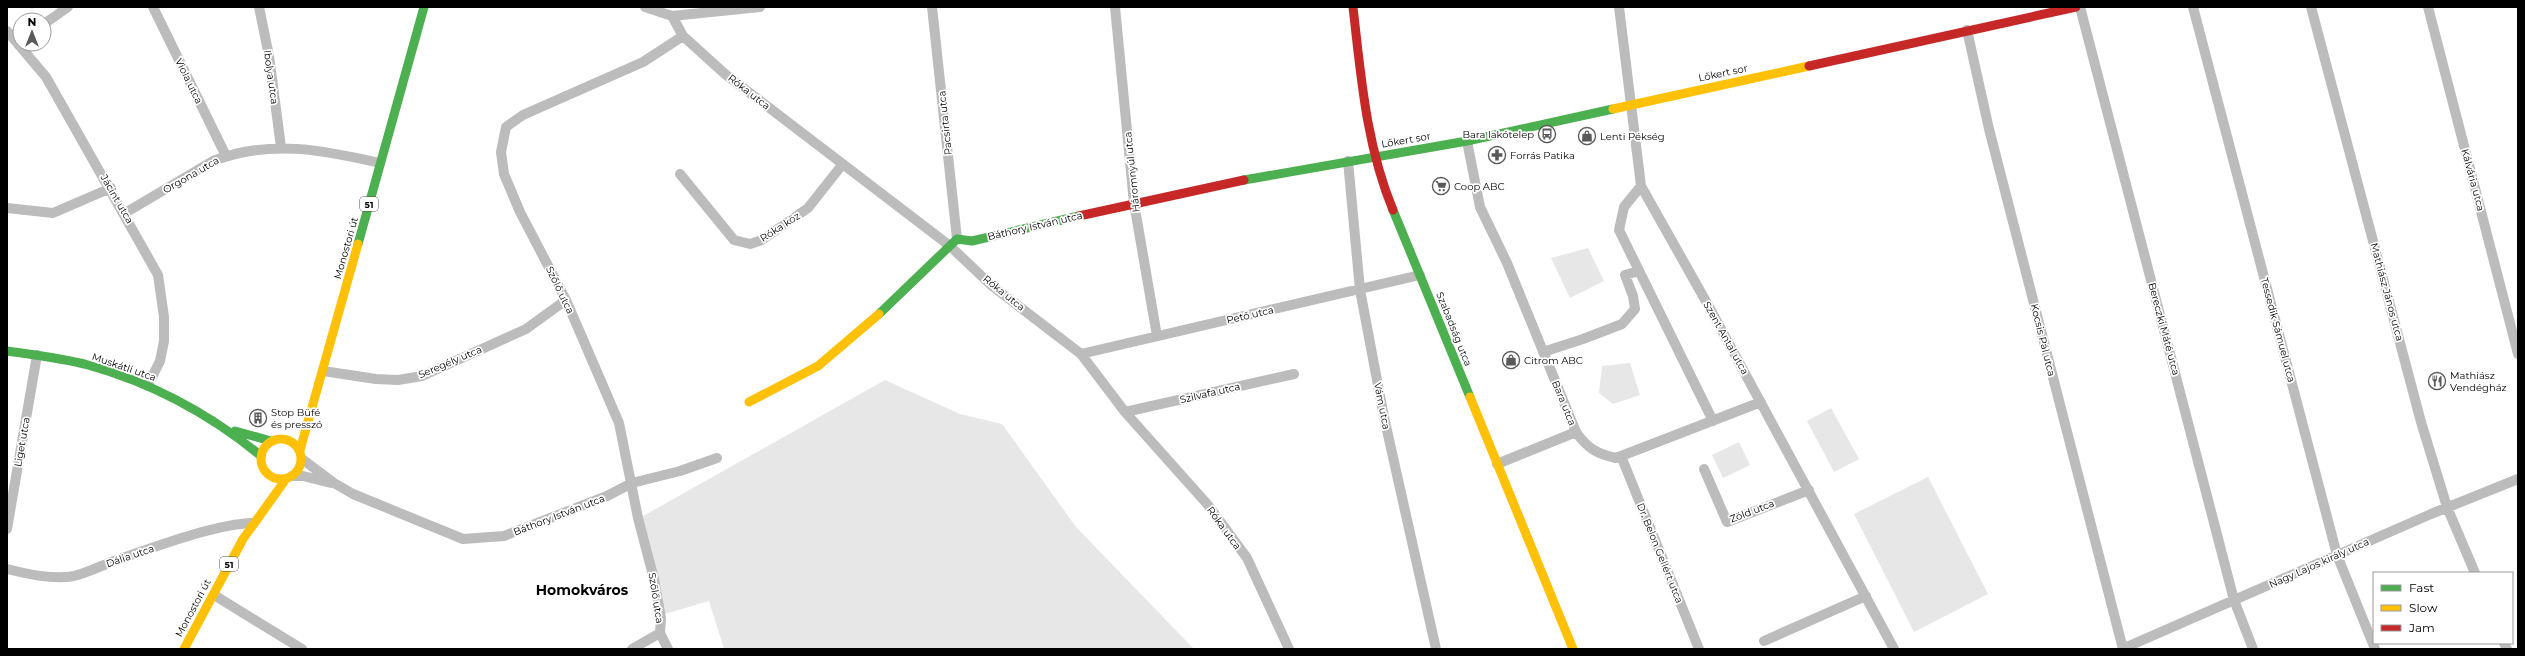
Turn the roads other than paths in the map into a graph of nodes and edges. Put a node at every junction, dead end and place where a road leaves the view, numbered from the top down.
1 (68, 7) edge
2 (153, 7) edge
3 (259, 7) edge
4 (424, 7) edge
5 (645, 7) edge
6 (760, 7) edge
7 (932, 7) edge
8 (1115, 7) edge
9 (1353, 7) edge
10 (1620, 7) edge
11 (2076, 7) edge
12 (2080, 7) edge
13 (2193, 7) edge
14 (2311, 7) edge
15 (2428, 7) edge
16 (741, 8) edge
17 (672, 16) junction
18 (52, 18) edge
19 (1967, 30) junction
20 (7, 31) edge
21 (683, 36) junction
22 (1631, 104) junction
23 (1467, 141) junction
24 (281, 147) junction
25 (226, 156) junction
26 (1374, 158) junction
27 (1348, 161) junction
28 (380, 163) junction
29 (842, 165) junction
30 (680, 174) dead end
31 (1641, 186) junction
32 (111, 188) junction
33 (1134, 203) junction
34 (7, 208) edge
35 (125, 213) junction
36 (954, 242) junction
37 (1639, 271) junction
38 (1420, 275) junction
39 (1360, 290) junction
40 (566, 300) junction
41 (1157, 336) junction
42 (7, 351) edge
43 (1543, 352) junction
44 (1080, 354) junction
45 (2518, 354) edge
46 (36, 355) junction
47 (323, 371) junction
48 (1294, 374) dead end
49 (148, 385) junction
50 (312, 401) junction
51 (749, 402) dead end
52 (1761, 402) junction
53 (1125, 412) junction
54 (1713, 421) junction
55 (297, 422) dead end
56 (225, 428) junction
57 (290, 431) dead end
58 (1576, 432) junction
59 (283, 439) junction
60 (271, 441) junction
61 (301, 454) junction
62 (261, 456) junction
63 (1621, 456) junction
64 (717, 458) dead end
65 (1497, 464) junction
66 (1704, 469) dead end
67 (267, 473) junction
68 (289, 477) junction
69 (2518, 479) edge
70 (334, 483) junction
71 (632, 483) junction
72 (1809, 490) junction
73 (2447, 507) junction
74 (255, 519) junction
75 (7, 530) edge
76 (2337, 555) junction
77 (7, 569) edge
78 (2475, 572) edge
79 (214, 595) junction
80 (1866, 596) junction
81 (2234, 600) junction
82 (660, 633) junction
83 (1764, 642) dead end
84 (184, 649) edge
85 (302, 649) edge
86 (632, 649) edge
87 (668, 649) edge
88 (1289, 649) edge
89 (1436, 649) edge
90 (1573, 649) edge
91 (1699, 649) edge
92 (1894, 649) edge
93 (2122, 649) edge
94 (2253, 649) edge
95 (2375, 649) edge

1 - 18 street
2 - 25 street, Viola utca
3 - 24 street, Ibolya utca
4 - 28 street, Monostori út / 51
5 - 17 street
6 - 16 street
7 - 36 street, Pacsirta utca
8 - 33 street, Háromnyúl utca
9 - 26 street, Szabadság utca
10 - 22 street, Szent Antal utca
11 - 19 street, Lőkert sor
12 - 81 street, Bereczki Máté utca
13 - 76 street, Tessedik Sámuel utca
14 - 73 street, Mathiász János utca
15 - 45 street, Kálvária utca
16 - 17 street
17 - 21 street, Róka utca
19 - 22 street, Lőkert sor
19 - 93 street, Kocsis Pál utca
20 - 32 street, Jácint utca
21 - 29 street, Róka utca
21 - 40 street, Szőlő utca
22 - 23 street, Lőkert sor
22 - 31 street, Szent Antal utca
23 - 26 street, Lőkert sor
23 - 43 street, Bara utca
24 - 25 street, Orgona utca
24 - 28 street, Orgona utca
25 - 35 street, Orgona utca
26 - 27 street, Báthory István utca
26 - 38 street, Szabadság utca
27 - 33 street, Báthory István utca
27 - 39 street, Vám utca
28 - 47 street, Monostori út / 51
29 - 30 street, Róka köz
29 - 36 street, Róka utca
31 - 37 street
31 - 52 street, Szent Antal utca
32 - 34 street
32 - 35 street, Jácint utca
33 - 36 street, Báthory István utca
33 - 41 street, Háromnyúl utca
35 - 49 street, Jácint utca
36 - 44 street, Róka utca
36 - 51 street
37 - 43 street
37 - 54 street
38 - 39 street, Pető utca
38 - 65 street, Szabadság utca
39 - 41 street, Pető utca
39 - 89 street, Vám utca
40 - 47 street, Seregély utca
40 - 71 street, Szőlő utca
41 - 44 street, Pető utca
42 - 46 street, Muskátli utca
43 - 58 street, Bara utca
44 - 53 street, Róka utca
46 - 49 street, Muskátli utca
46 - 75 street, Liget utca
47 - 50 street, Monostori út / 51
48 - 53 street, Szilvafa utca
49 - 56 street, Muskátli utca
50 - 55 street, Monostori út / 51
50 - 61 street, Monostori út / 51
52 - 54 street, Bara utca
52 - 72 street, Szent Antal utca
53 - 88 street, Róka utca
54 - 63 street, Bara utca
56 - 60 street, Muskátli utca
56 - 62 street, Muskátli utca
57 - 59 street
58 - 63 street, Bara utca
58 - 65 street
59 - 60 street
59 - 61 street
60 - 62 street
61 - 68 street, 51
61 - 70 street, Báthory István utca
62 - 67 street, 51
63 - 91 street, Dr. Belon Gellért utca
64 - 71 street, Báthory István utca
65 - 90 street, Szabadság utca
66 - 72 street, Zöld utca
67 - 68 street
67 - 74 street, Monostori út / 51
68 - 70 street, Báthory István utca
68 - 74 street, Monostori út / 51
69 - 73 street, Nagy Lajos király utca
70 - 71 street, Báthory István utca
71 - 82 street, Szőlő utca
72 - 80 street, Szent Antal utca
73 - 76 street, Nagy Lajos király utca
73 - 78 street, Mathiász János utca
74 - 77 street, Dália utca
74 - 79 street, Monostori út / 51
76 - 81 street, Nagy Lajos király utca
76 - 95 street, Tessedik Sámuel utca
79 - 84 street, Monostori út / 51
79 - 85 street
80 - 83 street
80 - 92 street, Szent Antal utca
81 - 93 street, Nagy Lajos király utca
81 - 94 street, Bereczki Máté utca
82 - 86 street
82 - 87 street, Szőlő utca

